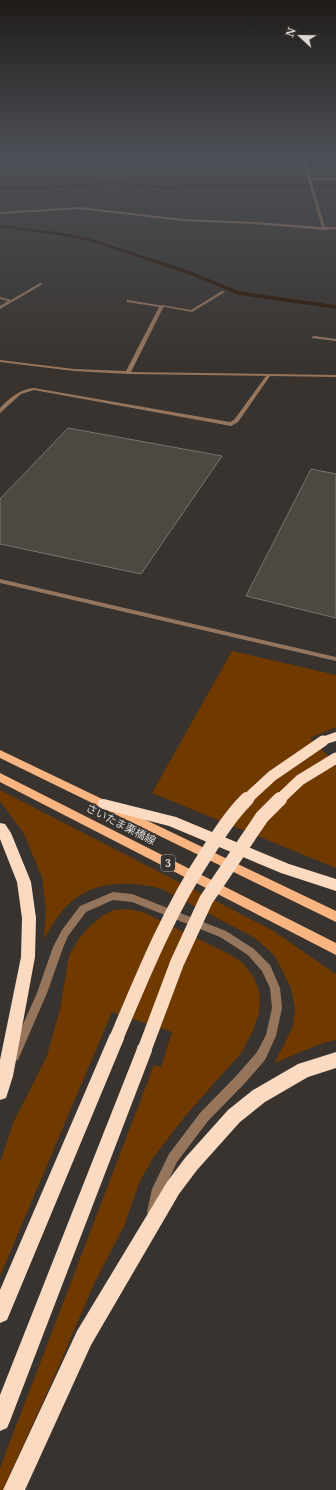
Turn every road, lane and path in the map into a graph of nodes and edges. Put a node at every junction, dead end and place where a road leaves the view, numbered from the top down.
1 (284, 226) edge
2 (323, 226) edge
3 (336, 228) edge
4 (324, 229) junction
5 (41, 284) dead end
6 (223, 292) dead end
7 (0, 298) edge
8 (12, 301) junction
9 (128, 301) dead end
10 (162, 306) junction
11 (0, 308) edge
12 (314, 337) dead end
13 (336, 340) edge
14 (0, 361) edge
15 (128, 373) junction
16 (269, 375) junction
17 (336, 376) edge
18 (0, 411) edge
19 (0, 581) edge
20 (336, 660) edge
21 (330, 739) edge
22 (0, 754) edge
23 (336, 758) edge
24 (0, 777) edge
25 (104, 804) junction
26 (0, 828) edge
27 (336, 886) edge
28 (336, 917) edge
29 (336, 949) edge
30 (336, 1060) edge
31 (5, 1076) junction
32 (0, 1092) edge
33 (149, 1225) junction
34 (0, 1313) edge
35 (0, 1421) edge
36 (14, 1490) edge

1 - 4 street
2 - 4 street
3 - 4 street
5 - 8 street
6 - 10 street
7 - 8 street
8 - 11 street
9 - 10 street
10 - 15 street
12 - 13 street
14 - 15 street
15 - 16 street
16 - 17 street
16 - 18 street
19 - 20 street
21 - 34 highway, bridge
22 - 25 main road, さいたま栗橋線 / 3
23 - 35 highway, bridge
24 - 29 main road, さいたま栗橋線 / 3
25 - 27 highway
25 - 28 main road, さいたま栗橋線 / 3
26 - 31 highway
30 - 33 highway
31 - 32 highway
31 - 33 street
33 - 36 highway

